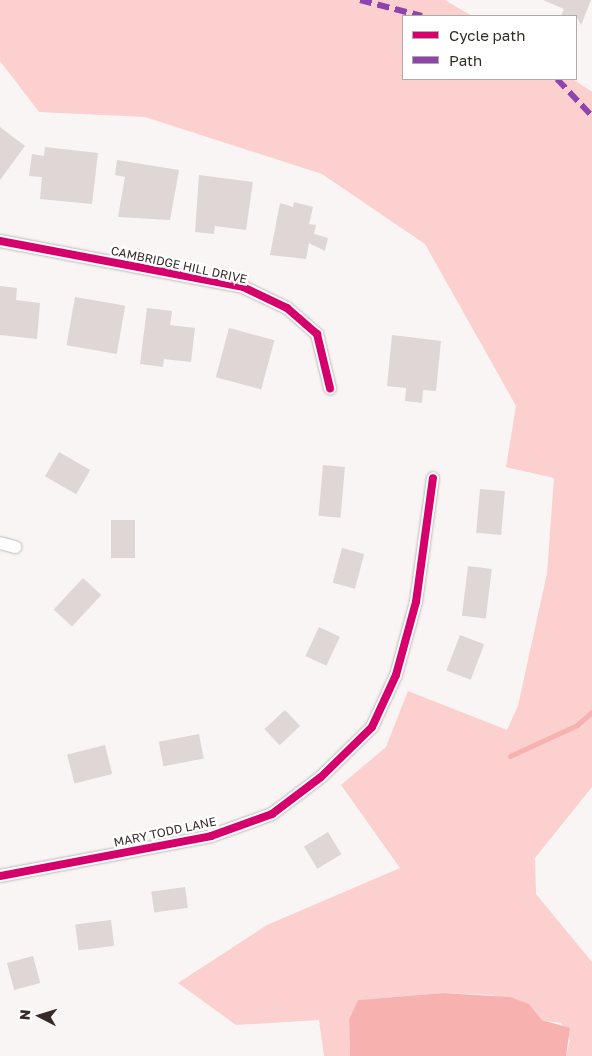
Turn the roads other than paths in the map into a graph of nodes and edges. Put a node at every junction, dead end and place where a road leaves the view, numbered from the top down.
1 (0, 241) edge
2 (330, 388) dead end
3 (433, 478) dead end
4 (0, 543) edge
5 (15, 547) dead end
6 (0, 876) edge

1 - 2 street, CAMBRIDGE HILL DRIVE
3 - 6 street, MARY TODD LANE
4 - 5 street

